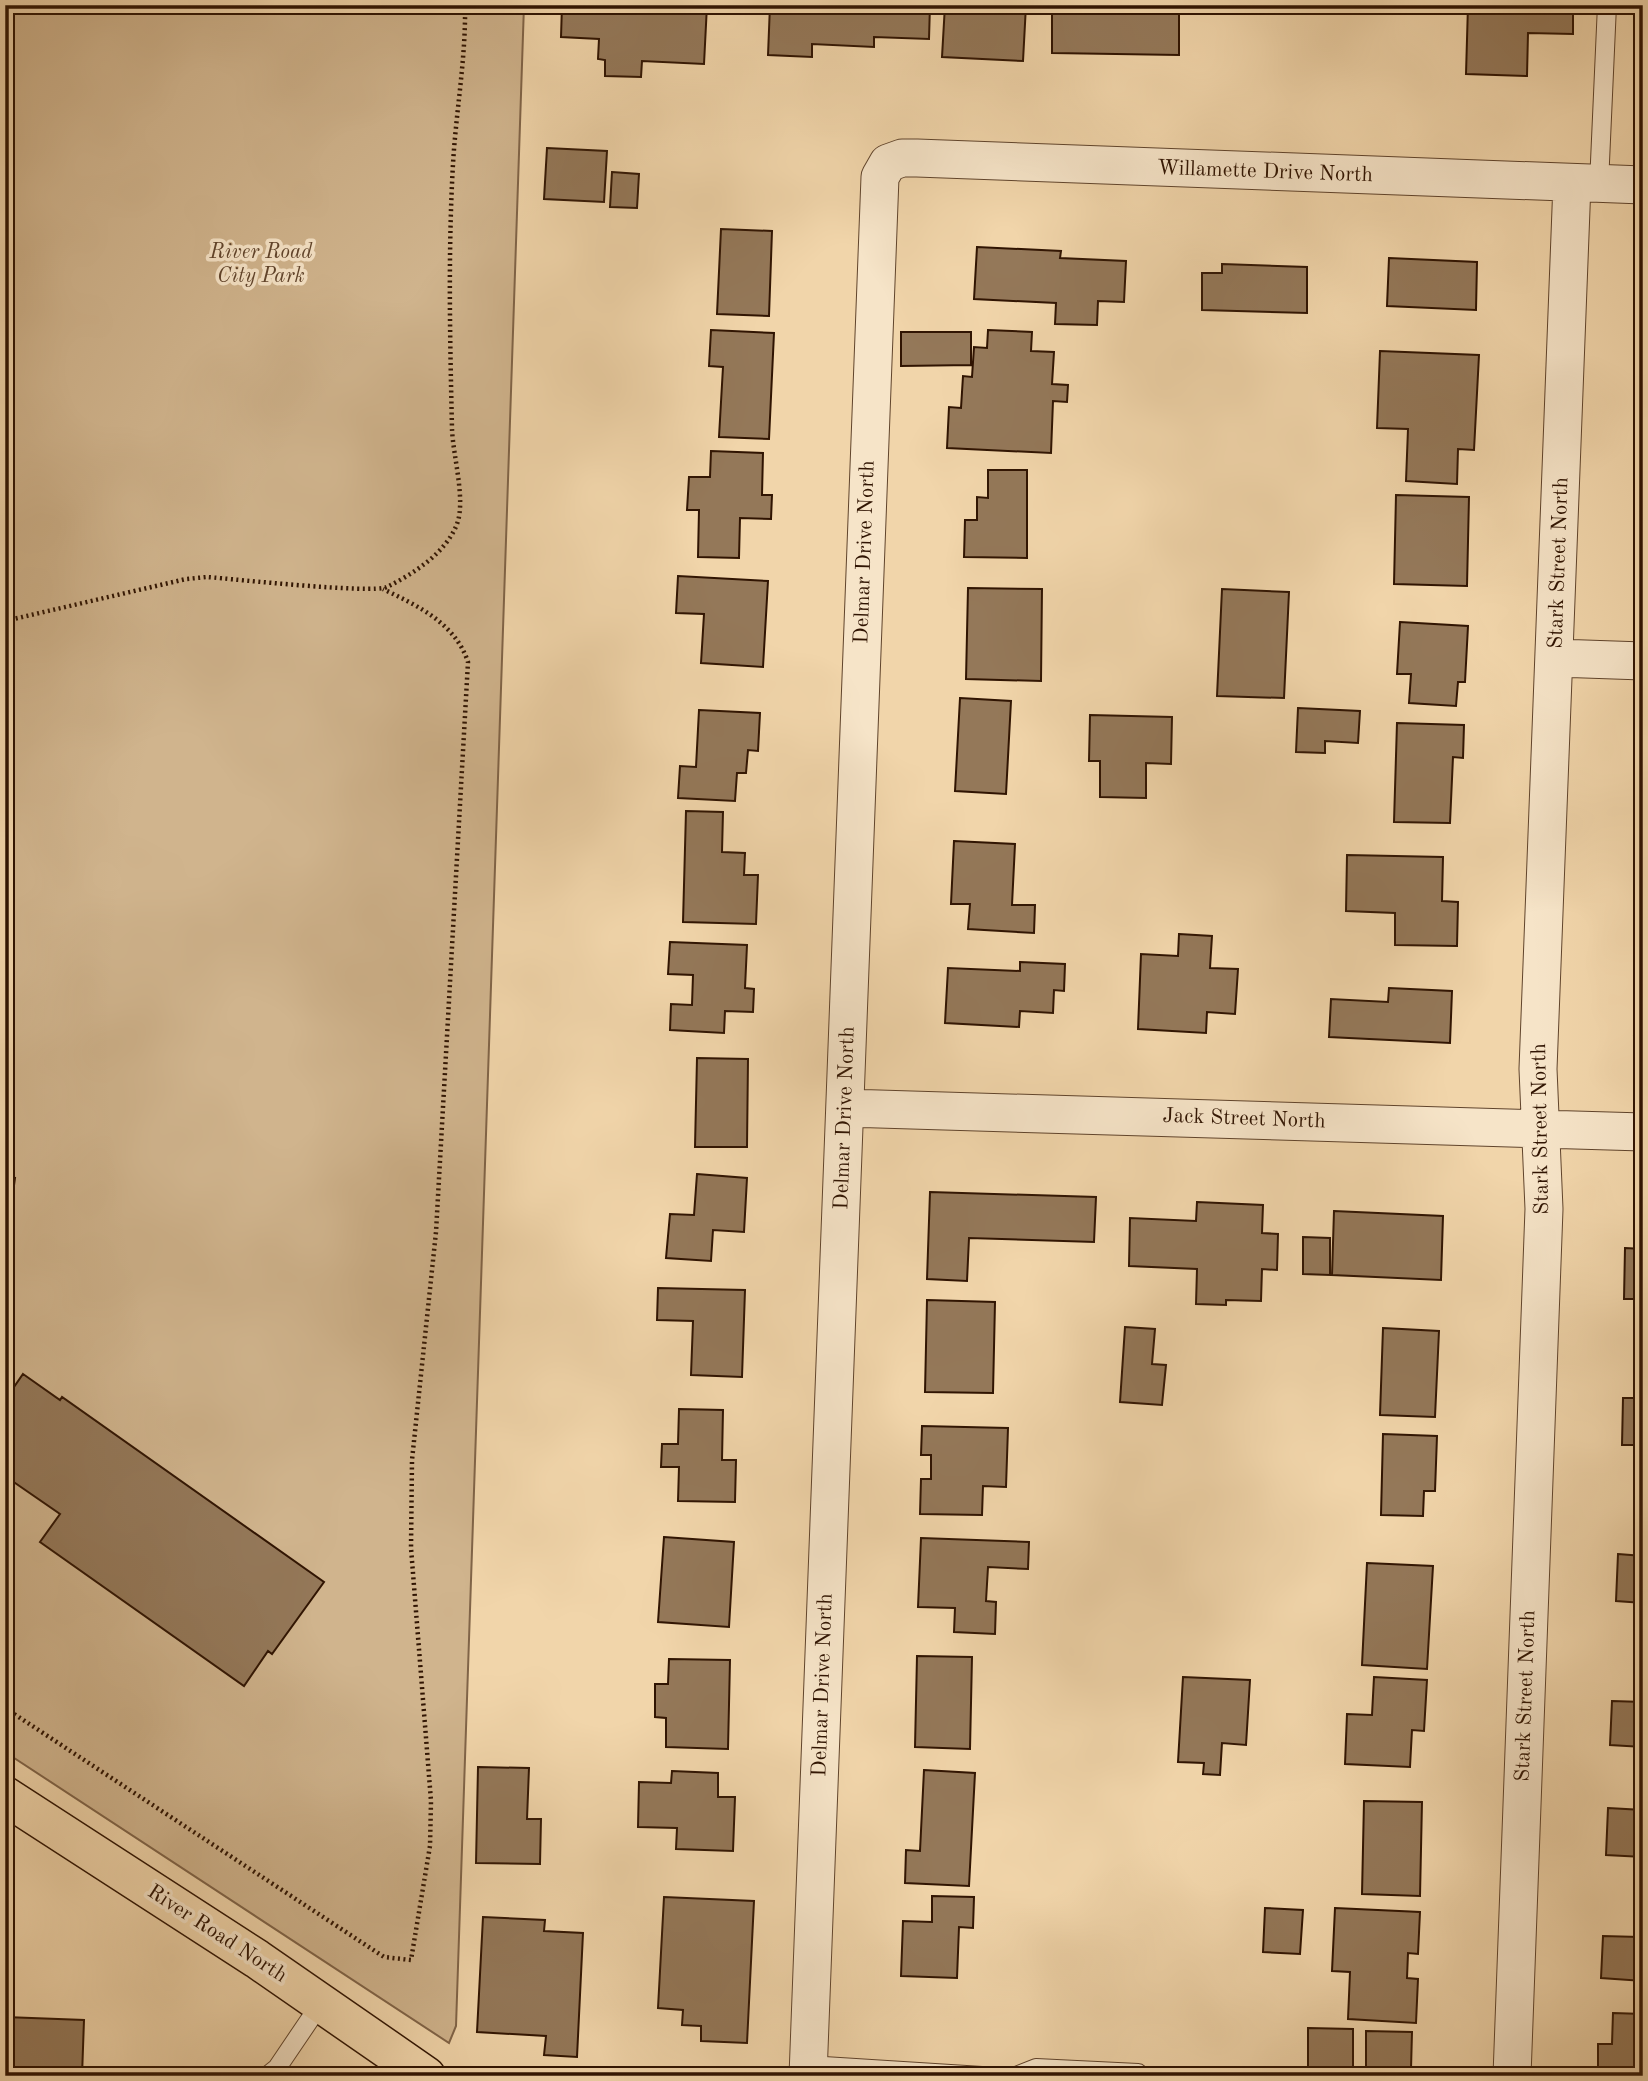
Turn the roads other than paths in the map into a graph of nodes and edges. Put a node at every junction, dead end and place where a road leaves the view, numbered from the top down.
1 (1607, 5) edge
2 (888, 163) joint
3 (1586, 183) junction
4 (1643, 186) edge
5 (1556, 658) junction
6 (1643, 660) edge
7 (846, 1108) junction
8 (1539, 1127) junction
9 (1643, 1132) edge
10 (5, 1796) edge
11 (321, 2003) junction
12 (808, 2071) edge
13 (274, 2073) edge
14 (426, 2076) edge
15 (982, 2076) edge
16 (1016, 2076) edge
17 (1138, 2076) edge
18 (1512, 2076) edge

1 - 3 lane
2 - 3 street, Willamette Drive North
2 - 7 street, Delmar Drive North
3 - 4 street, Willamette Drive North
3 - 5 street, Stark Street North
5 - 6 street
5 - 8 street, Stark Street North
7 - 8 street, Jack Street North
7 - 12 street, Delmar Drive North
8 - 9 street, Jack Street North
8 - 18 street, Stark Street North
10 - 11 main road, River Road North
11 - 13 lane
11 - 14 main road, River Road North
12 - 15 lane
16 - 17 lane

